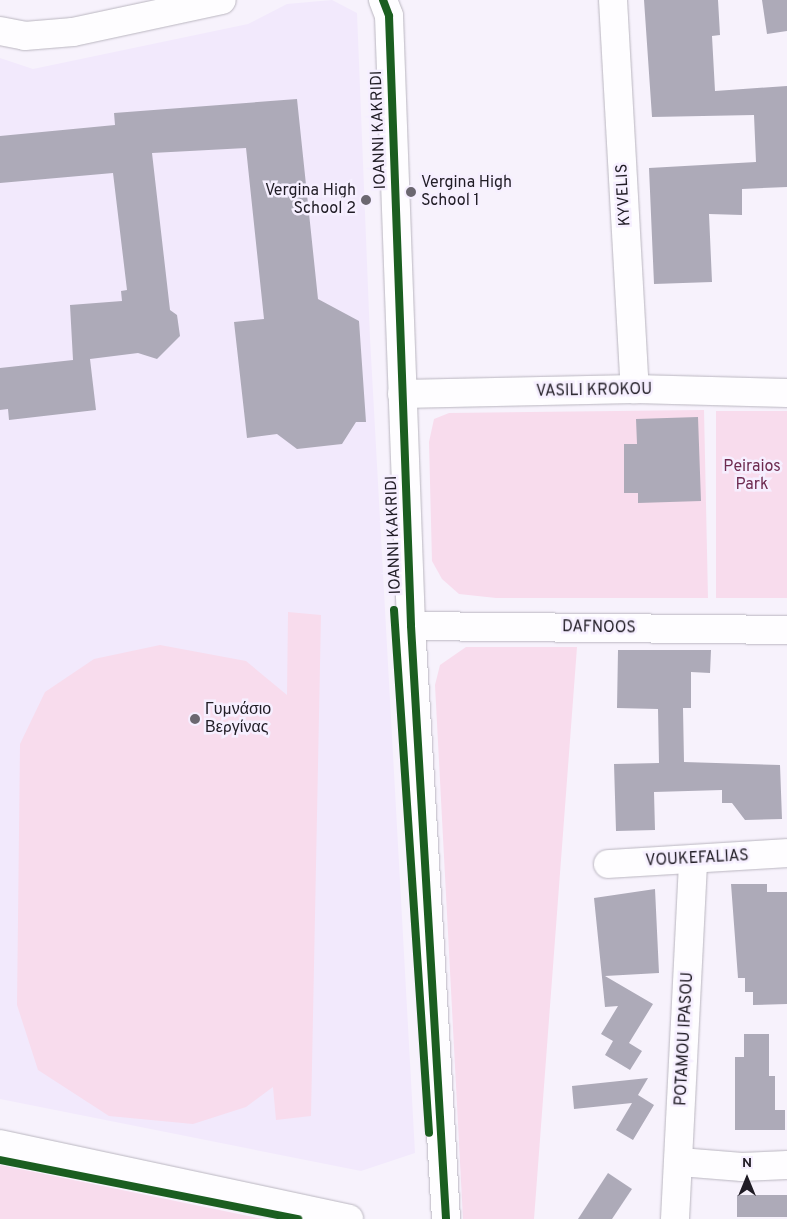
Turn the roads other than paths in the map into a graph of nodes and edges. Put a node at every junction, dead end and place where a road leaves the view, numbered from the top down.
1 (222, 0) edge
2 (383, 0) edge
3 (613, 0) edge
4 (0, 31) edge
5 (635, 389) junction
6 (787, 392) edge
7 (402, 394) junction
8 (411, 626) junction
9 (787, 630) edge
10 (787, 853) edge
11 (693, 859) junction
12 (608, 864) dead end
13 (0, 1144) edge
14 (680, 1162) junction
15 (787, 1165) edge
16 (349, 1219) edge
17 (446, 1219) edge
18 (675, 1219) edge

1 - 4 street
2 - 7 street, IOANNI KAKRIDI
3 - 5 street, KYVELIS
5 - 6 street, VASILI KROKOU
5 - 7 street, VASILI KROKOU
7 - 8 street, IOANNI KAKRIDI
8 - 9 street, DAFNOOS
8 - 17 street, IOANNI KAKRIDI
10 - 11 street, VOUKEFALIAS
11 - 12 street, VOUKEFALIAS
11 - 14 street, POTAMOU IPASOU
13 - 16 street
14 - 15 street
14 - 18 street, POTAMOU IPASOU

